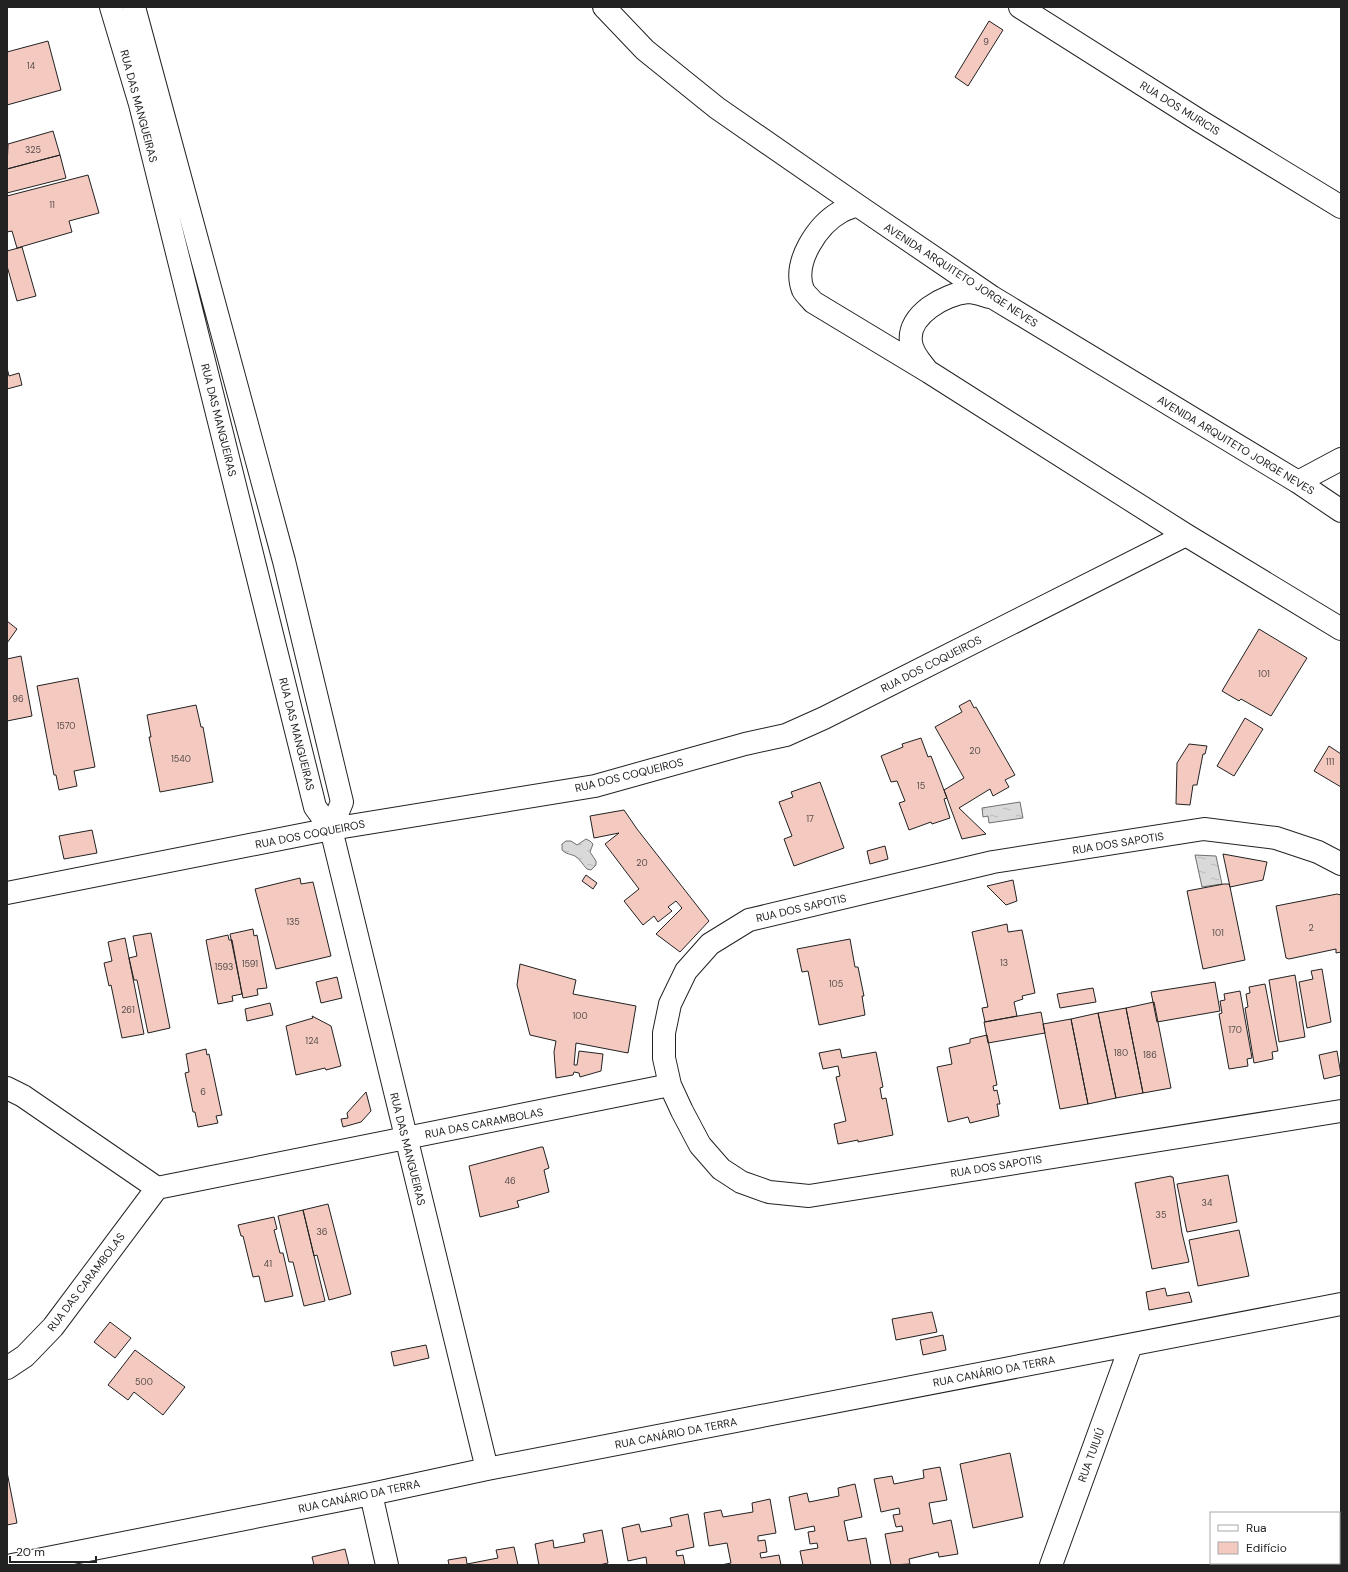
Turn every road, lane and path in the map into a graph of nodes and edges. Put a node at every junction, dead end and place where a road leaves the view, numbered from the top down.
1 (111, 7) edge
2 (134, 7) edge
3 (604, 7) edge
4 (1020, 7) edge
5 (857, 205) junction
6 (1341, 207) edge
7 (992, 298) junction
8 (929, 372) junction
9 (1341, 459) edge
10 (1298, 482) junction
11 (1340, 509) edge
12 (1186, 535) junction
13 (284, 561) junction
14 (256, 568) junction
15 (1341, 629) edge
16 (331, 829) junction
17 (1341, 864) edge
18 (7, 893) edge
19 (670, 1085) junction
20 (7, 1088) edge
21 (1341, 1111) edge
22 (406, 1138) junction
23 (157, 1188) junction
24 (1341, 1304) edge
25 (1131, 1345) junction
26 (7, 1368) edge
27 (487, 1469) junction
28 (371, 1494) junction
29 (12, 1565) edge
30 (387, 1565) edge
31 (1050, 1565) edge

1 - 14 street, RUA DAS MANGUEIRAS
2 - 13 street, RUA DAS MANGUEIRAS
3 - 5 street, AVENIDA ARQUITETO JORGE NEVES
4 - 6 street, RUA DOS MURICIS
5 - 7 street, AVENIDA ARQUITETO JORGE NEVES
5 - 8 street
7 - 8 street
7 - 10 street, AVENIDA ARQUITETO JORGE NEVES
8 - 12 street
9 - 10 street
10 - 11 street, AVENIDA ARQUITETO JORGE NEVES
12 - 15 street
12 - 16 street, RUA DOS COQUEIROS
13 - 14 street
13 - 16 street, RUA DAS MANGUEIRAS
14 - 16 street, RUA DAS MANGUEIRAS
16 - 18 street, RUA DOS COQUEIROS
16 - 22 street, RUA DAS MANGUEIRAS
17 - 19 street, RUA DOS SAPOTIS
19 - 21 street, RUA DOS SAPOTIS
19 - 22 street, RUA DAS CARAMBOLAS
20 - 23 street
22 - 23 street, RUA DAS CARAMBOLAS
22 - 27 street, RUA DAS MANGUEIRAS
23 - 26 street, RUA DAS CARAMBOLAS
24 - 25 street, RUA CANÁRIO DA TERRA
25 - 27 street, RUA CANÁRIO DA TERRA
25 - 31 street, RUA TUIUIÚ
27 - 28 street, RUA CANÁRIO DA TERRA
28 - 29 street, RUA CANÁRIO DA TERRA
28 - 30 street

